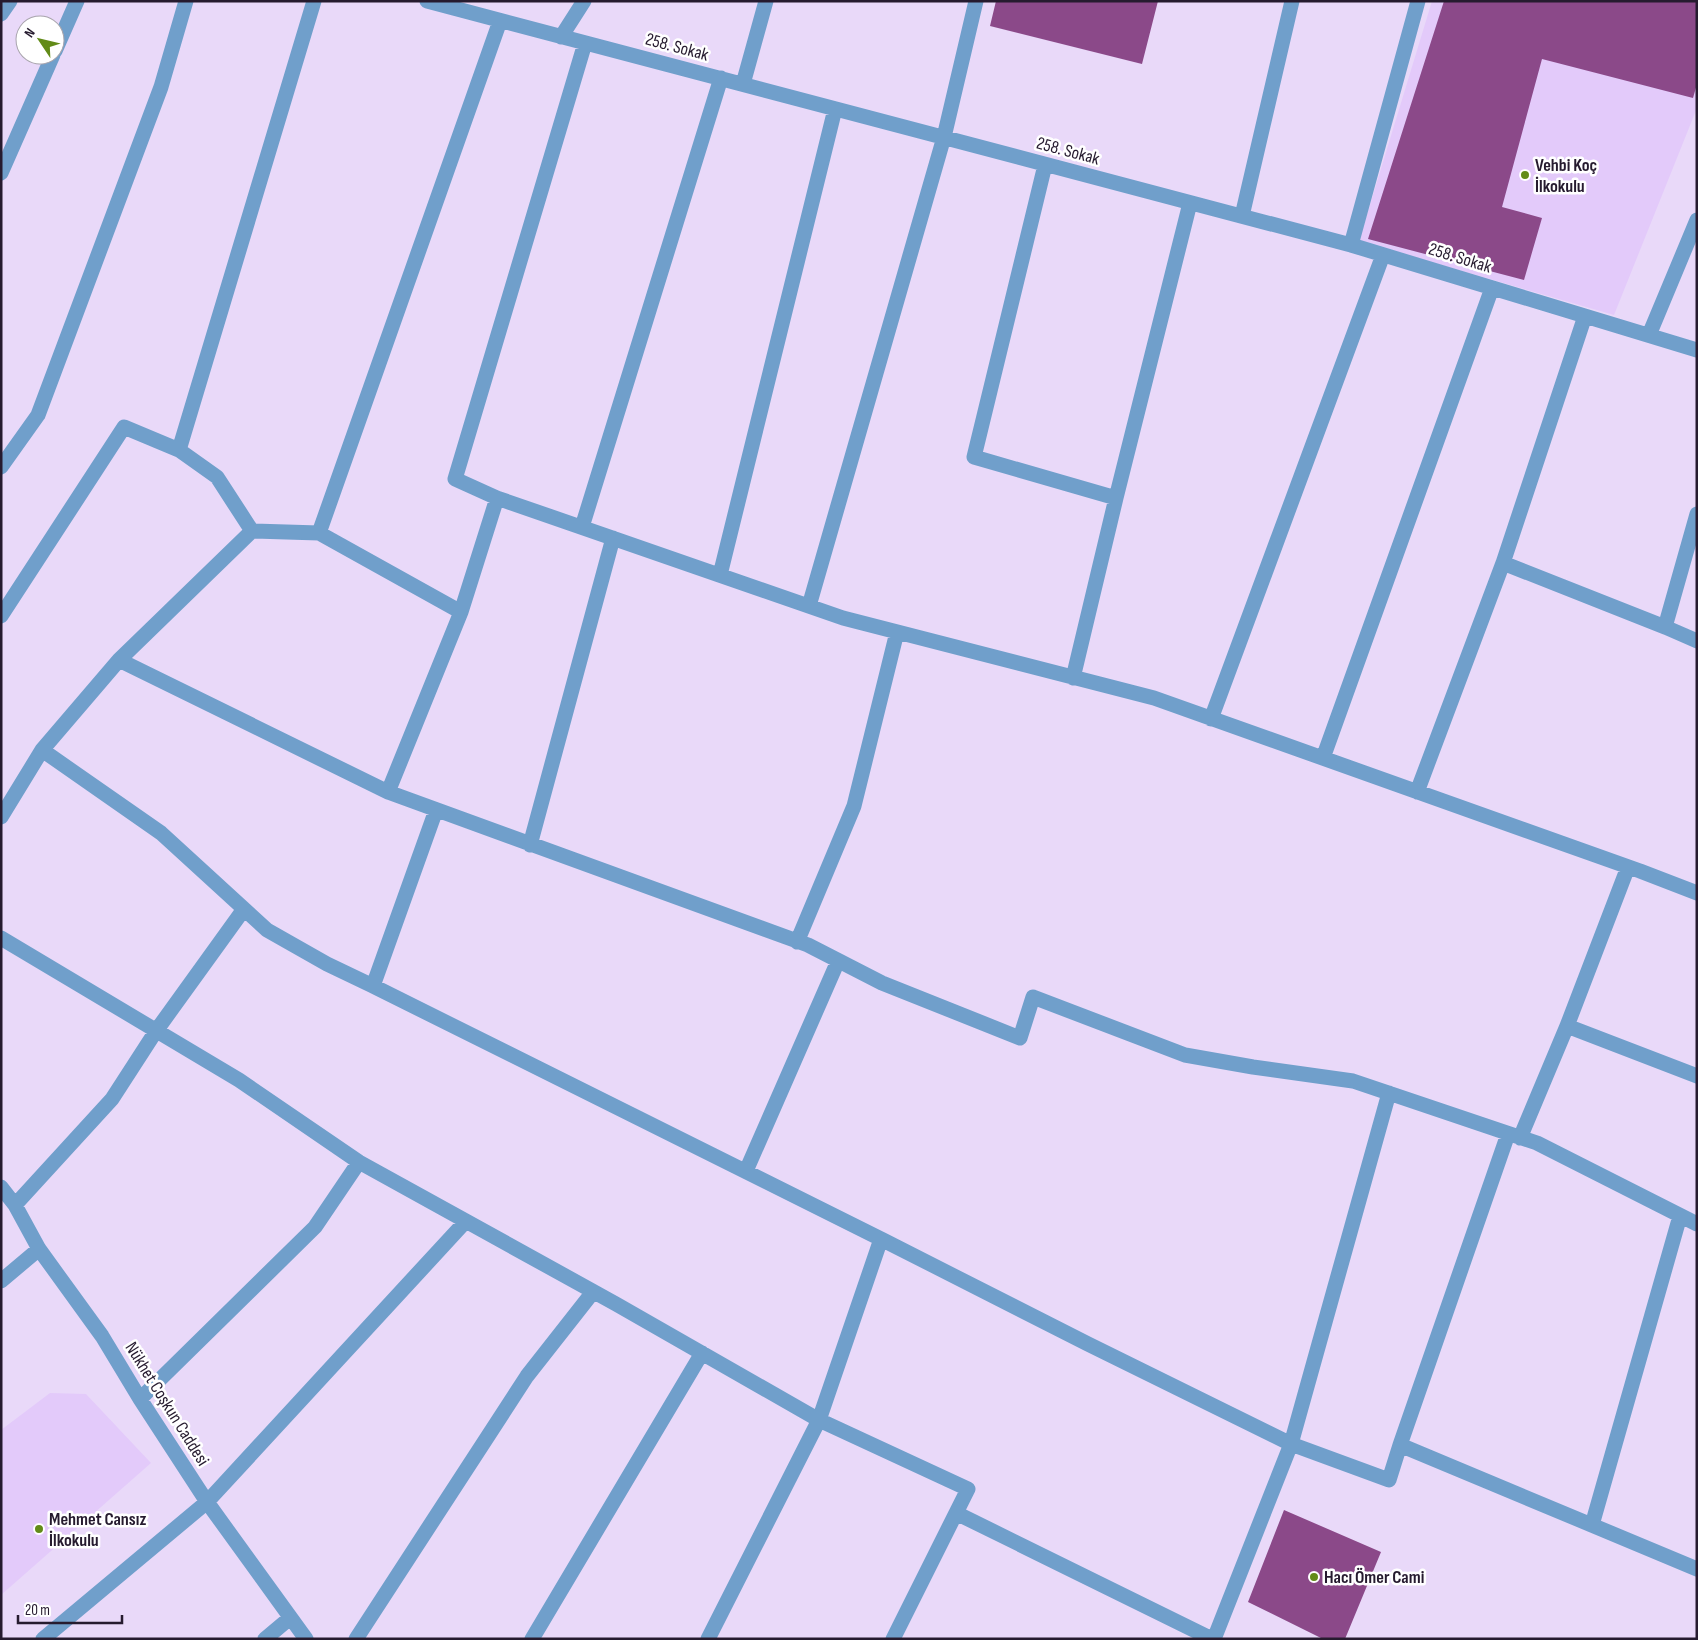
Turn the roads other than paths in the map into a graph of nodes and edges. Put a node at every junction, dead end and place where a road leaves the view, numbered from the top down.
1 (10, 1) edge
2 (77, 1) edge
3 (186, 1) edge
4 (314, 1) edge
5 (427, 1) edge
6 (584, 1) edge
7 (766, 1) edge
8 (976, 1) edge
9 (1292, 1) edge
10 (1418, 1) edge
11 (1, 14) edge
12 (500, 21) junction
13 (65, 28) edge
14 (561, 37) junction
15 (585, 43) junction
16 (49, 65) edge
17 (721, 78) junction
18 (743, 84) junction
19 (835, 109) junction
20 (944, 137) junction
21 (1045, 164) junction
22 (1, 173) edge
23 (1190, 203) junction
24 (1242, 216) junction
25 (1697, 220) edge
26 (1351, 245) junction
27 (1383, 255) junction
28 (1492, 288) junction
29 (1585, 316) junction
30 (1649, 335) junction
31 (1697, 350) edge
32 (179, 450) junction
33 (1, 467) edge
34 (497, 498) junction
35 (1116, 498) junction
36 (1697, 514) edge
37 (582, 527) junction
38 (252, 531) junction
39 (319, 533) junction
40 (613, 538) junction
41 (1503, 563) junction
42 (720, 575) junction
43 (809, 606) junction
44 (461, 612) junction
45 (1, 616) edge
46 (1666, 627) junction
47 (897, 632) junction
48 (1697, 641) edge
49 (119, 660) junction
50 (1073, 678) junction
51 (1211, 719) junction
52 (42, 750) junction
53 (1323, 758) junction
54 (388, 792) junction
55 (1417, 792) junction
56 (436, 810) junction
57 (1, 817) edge
58 (530, 845) junction
59 (1628, 867) junction
60 (1697, 893) edge
61 (244, 909) junction
62 (1, 938) edge
63 (797, 942) junction
64 (838, 961) junction
65 (373, 986) junction
66 (1567, 1026) junction
67 (156, 1030) junction
68 (1697, 1076) edge
69 (1389, 1094) junction
70 (1514, 1136) junction
71 (359, 1162) junction
72 (746, 1171) junction
73 (1, 1187) edge
74 (15, 1205) junction
75 (1680, 1216) junction
76 (466, 1221) junction
77 (1697, 1224) edge
78 (882, 1239) junction
79 (39, 1249) junction
80 (1, 1281) edge
81 (593, 1292) junction
82 (702, 1354) junction
83 (140, 1398) junction
84 (819, 1420) junction
85 (1291, 1444) junction
86 (1400, 1445) junction
87 (207, 1502) junction
88 (956, 1513) junction
89 (1592, 1525) junction
90 (1697, 1569) edge
91 (290, 1618) junction
92 (43, 1639) edge
93 (265, 1639) edge
94 (306, 1639) edge
95 (356, 1639) edge
96 (532, 1639) edge
97 (708, 1639) edge
98 (893, 1639) edge
99 (1213, 1639) edge

1 - 11 street
2 - 13 street
3 - 33 street
4 - 32 street
5 - 12 street, 258. Sokak
6 - 14 street
7 - 18 street
8 - 20 street
9 - 24 street
10 - 26 street
12 - 14 street, 258. Sokak
12 - 39 street
14 - 15 street, 258. Sokak
15 - 17 street, 258. Sokak
15 - 34 street
16 - 22 street
17 - 18 street, 258. Sokak
17 - 37 street
18 - 19 street, 258. Sokak
19 - 20 street, 258. Sokak
19 - 42 street
20 - 21 street, 258. Sokak
20 - 43 street
21 - 23 street, 258. Sokak
21 - 35 street
23 - 24 street, 258. Sokak
23 - 35 street
24 - 26 street, 258. Sokak
25 - 30 street
26 - 27 street, 258. Sokak
27 - 28 street, 258. Sokak
27 - 51 street
28 - 29 street, 258. Sokak
28 - 53 street
29 - 30 street, 258. Sokak
29 - 41 street
30 - 31 street, 258. Sokak
32 - 38 street
32 - 45 street
34 - 37 street
34 - 44 street
35 - 50 street
36 - 46 street
37 - 40 street
38 - 39 street
38 - 49 street
39 - 44 street
40 - 42 street
40 - 58 street
41 - 46 street
41 - 55 street
42 - 43 street
43 - 47 street
44 - 54 street
46 - 48 street
47 - 50 street
47 - 63 street
49 - 52 street
49 - 54 street
50 - 51 street
51 - 53 street
52 - 57 street
52 - 61 street
53 - 55 street
54 - 56 street
55 - 59 street
56 - 58 street
56 - 65 street
58 - 63 street
59 - 60 street
59 - 66 street
61 - 65 street
61 - 67 street
62 - 67 street
63 - 64 street
64 - 69 street
64 - 72 street
65 - 72 street
66 - 68 street
66 - 70 street
67 - 71 street
67 - 74 street
69 - 70 street
69 - 85 street
70 - 75 street
70 - 86 street
71 - 76 street
71 - 83 street
72 - 78 street
73 - 74 street, Nükhet Coşkun Caddesi
74 - 79 street, Nükhet Coşkun Caddesi
75 - 77 street
75 - 89 street
76 - 81 street
76 - 87 street
78 - 84 street
78 - 85 street
79 - 80 street
79 - 83 street, Nükhet Coşkun Caddesi
81 - 82 street
81 - 95 street
82 - 84 street
82 - 96 street
83 - 87 street, Nükhet Coşkun Caddesi
84 - 88 street
84 - 97 street
85 - 86 street
85 - 99 street
86 - 89 street
87 - 91 street, Nükhet Coşkun Caddesi
87 - 92 street
88 - 98 street
88 - 99 street
89 - 90 street
91 - 93 street
91 - 94 street, Nükhet Coşkun Caddesi

